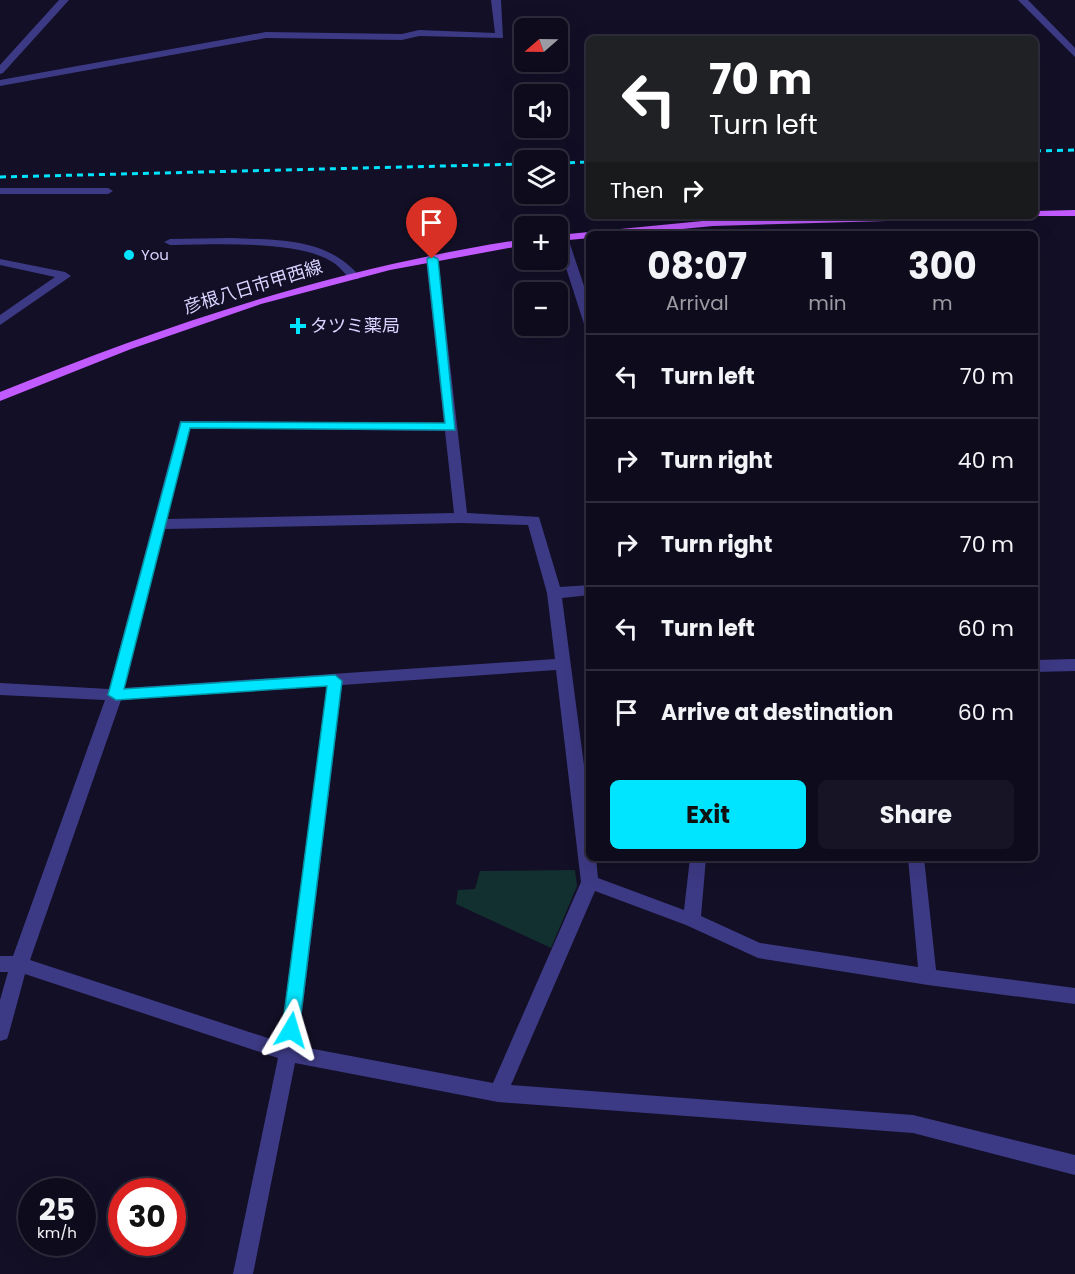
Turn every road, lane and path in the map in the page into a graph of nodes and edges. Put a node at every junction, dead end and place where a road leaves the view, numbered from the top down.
1 (64, 0) edge
2 (496, 0) edge
3 (1023, 0) edge
4 (1075, 54) edge
5 (0, 71) edge
6 (0, 82) edge
7 (0, 191) edge
8 (108, 191) dead end
9 (1075, 213) edge
10 (1038, 214) edge
11 (853, 219) edge
12 (626, 231) edge
13 (586, 235) edge
14 (568, 237) edge
15 (170, 242) dead end
16 (514, 244) edge
17 (432, 259) junction
18 (568, 261) edge
19 (0, 262) edge
20 (354, 277) junction
21 (586, 313) edge
22 (0, 321) edge
23 (0, 398) edge
24 (451, 427) junction
25 (461, 518) junction
26 (158, 524) junction
27 (586, 590) edge
28 (554, 593) junction
29 (563, 664) junction
30 (1075, 665) edge
31 (1038, 666) edge
32 (335, 681) junction
33 (0, 689) edge
34 (116, 695) junction
35 (586, 850) edge
36 (587, 861) edge
37 (698, 861) edge
38 (916, 861) edge
39 (590, 882) junction
40 (692, 920) junction
41 (0, 964) edge
42 (20, 964) junction
43 (928, 977) junction
44 (1075, 996) edge
45 (0, 1033) edge
46 (288, 1053) junction
47 (498, 1093) junction
48 (1075, 1165) edge
49 (243, 1274) edge

1 - 5 street
2 - 6 street
3 - 4 street
7 - 8 street
9 - 10 main road
11 - 12 main road
13 - 14 main road
15 - 20 street
16 - 17 main road, 彦根八日市甲西線
17 - 20 main road, 彦根八日市甲西線
17 - 24 street
18 - 21 street
19 - 22 street
20 - 23 main road, 彦根八日市甲西線
24 - 25 street
24 - 26 street
25 - 26 street
25 - 28 street
26 - 34 street
27 - 28 street
28 - 29 street
29 - 32 street
29 - 35 street
30 - 31 street
32 - 34 street
32 - 46 street
33 - 34 street
34 - 42 street
36 - 39 street
37 - 40 street
38 - 43 street
39 - 40 street
39 - 47 street
40 - 43 street
41 - 42 street
42 - 45 street
42 - 46 street
43 - 44 street
46 - 47 street
46 - 49 street
47 - 48 street

